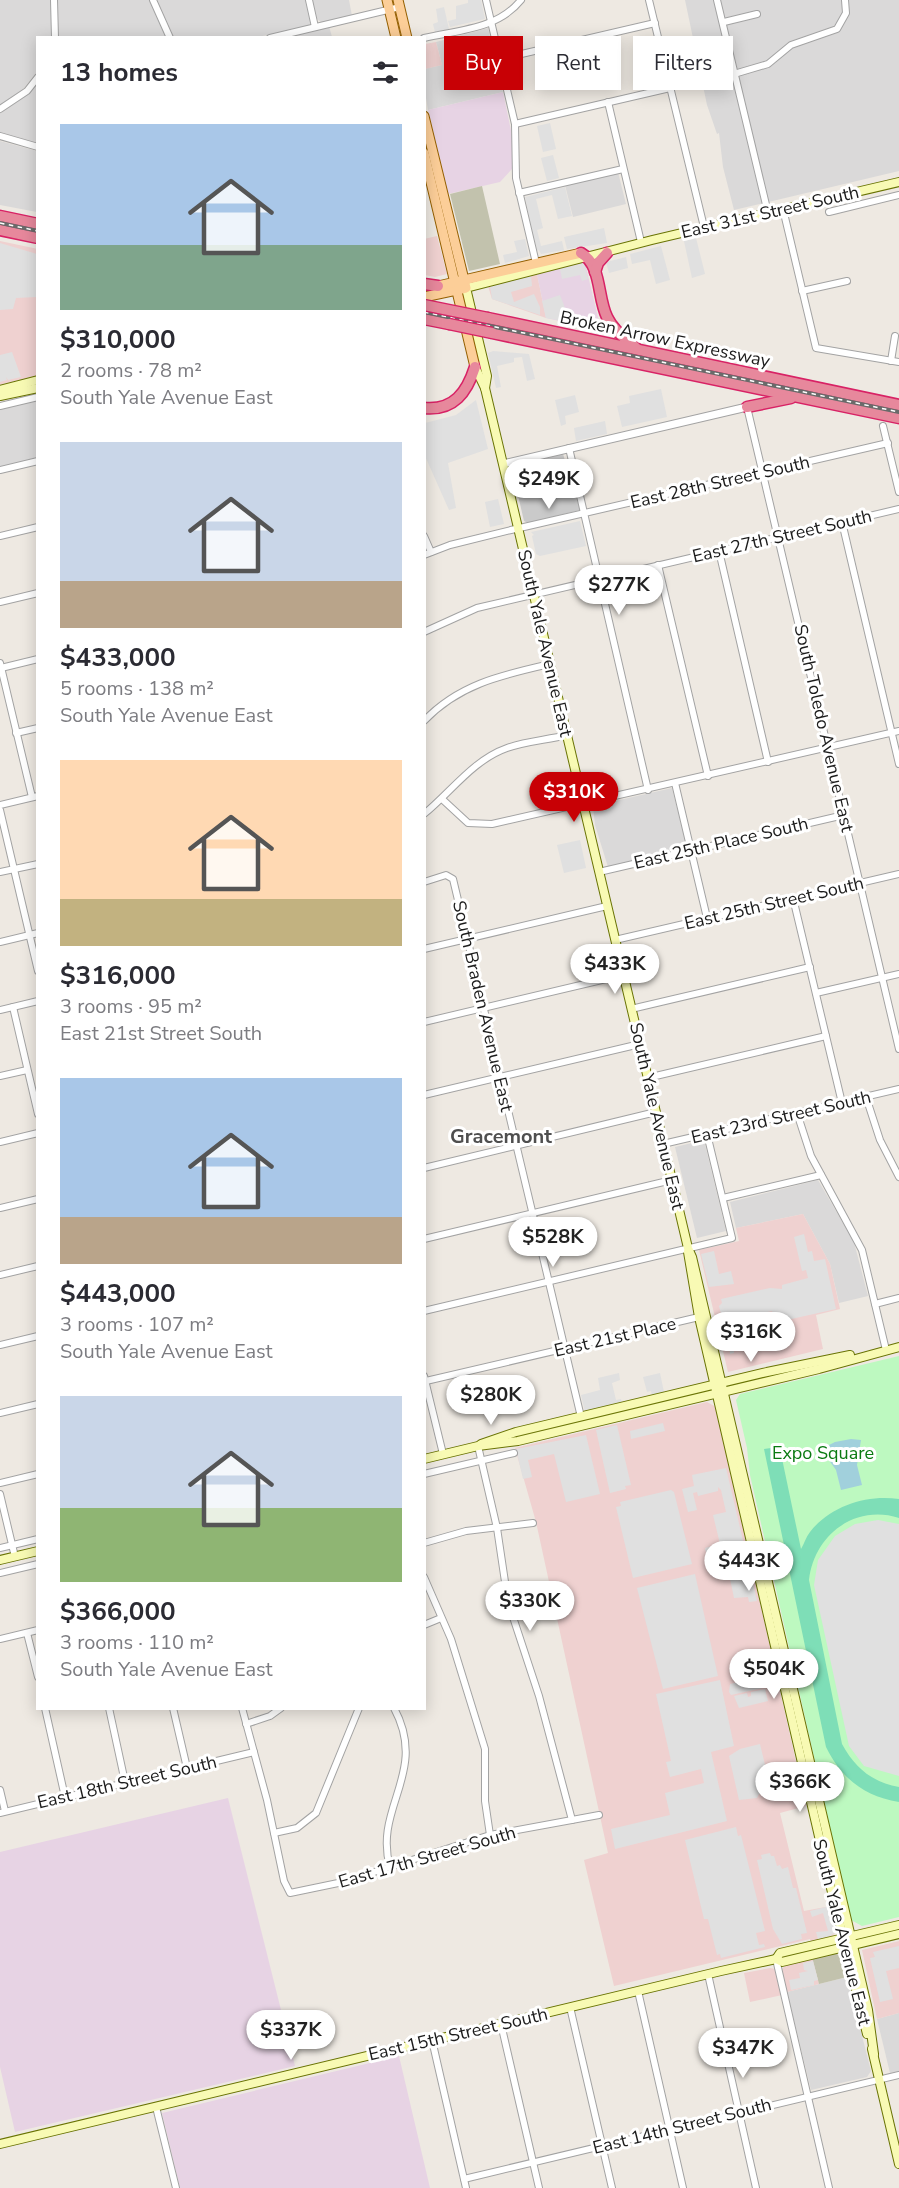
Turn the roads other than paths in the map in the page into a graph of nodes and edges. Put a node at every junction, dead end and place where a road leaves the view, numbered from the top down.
1 (54, 0) edge
2 (153, 0) edge
3 (309, 0) edge
4 (486, 0) edge
5 (521, 0) edge
6 (649, 0) edge
7 (717, 0) edge
8 (845, 0) edge
9 (399, 3) edge
10 (388, 5) edge
11 (757, 14) dead end
12 (724, 22) junction
13 (492, 23) junction
14 (655, 23) junction
15 (315, 27) junction
16 (55, 36) edge
17 (169, 36) edge
18 (278, 36) edge
19 (396, 36) edge
20 (407, 36) edge
21 (495, 36) edge
22 (658, 36) edge
23 (426, 38) edge
24 (523, 54) edge
25 (734, 74) junction
26 (36, 80) edge
27 (507, 90) edge
28 (661, 90) edge
29 (670, 90) edge
30 (608, 102) junction
31 (0, 109) edge
32 (515, 124) junction
33 (426, 132) edge
34 (0, 136) edge
35 (36, 146) edge
36 (426, 159) edge
37 (623, 169) junction
38 (431, 173) edge
39 (899, 182) edge
40 (519, 193) junction
41 (899, 195) edge
42 (783, 209) junction
43 (829, 212) dead end
44 (768, 213) junction
45 (0, 216) edge
46 (36, 224) edge
47 (704, 227) junction
48 (0, 230) edge
49 (36, 238) edge
50 (641, 243) junction
51 (607, 253) junction
52 (585, 255) junction
53 (536, 263) junction
54 (595, 272) junction
55 (847, 281) dead end
56 (426, 284) edge
57 (460, 285) junction
58 (438, 286) junction
59 (426, 289) edge
60 (802, 291) junction
61 (426, 296) edge
62 (426, 305) edge
63 (426, 319) edge
64 (437, 322) junction
65 (426, 326) edge
66 (895, 336) dead end
67 (638, 350) junction
68 (891, 361) junction
69 (899, 362) edge
70 (475, 367) junction
71 (36, 381) edge
72 (36, 388) edge
73 (484, 388) junction
74 (0, 390) edge
75 (0, 396) edge
76 (36, 397) edge
77 (794, 397) junction
78 (899, 405) edge
79 (0, 406) edge
80 (747, 407) junction
81 (426, 408) edge
82 (899, 418) edge
83 (883, 426) dead end
84 (888, 443) junction
85 (569, 448) junction
86 (36, 461) edge
87 (502, 464) junction
88 (0, 470) edge
89 (762, 472) junction
90 (899, 492) edge
91 (899, 509) edge
92 (585, 513) junction
93 (842, 522) junction
94 (36, 527) edge
95 (518, 529) junction
96 (0, 536) edge
97 (778, 537) junction
98 (426, 540) edge
99 (719, 551) junction
100 (432, 552) junction
101 (426, 554) edge
102 (658, 565) junction
103 (599, 579) junction
104 (36, 593) edge
105 (533, 594) junction
106 (0, 602) edge
107 (426, 631) edge
108 (36, 659) edge
109 (550, 664) junction
110 (1, 665) edge
111 (426, 719) edge
112 (36, 728) edge
113 (16, 732) junction
114 (895, 732) edge
115 (567, 735) junction
116 (828, 748) junction
117 (768, 762) junction
118 (899, 765) edge
119 (708, 776) junction
120 (675, 783) junction
121 (648, 790) junction
122 (35, 797) edge
123 (442, 799) junction
124 (583, 804) junction
125 (0, 805) edge
126 (0, 810) edge
127 (426, 812) edge
128 (844, 815) junction
129 (691, 851) junction
130 (36, 864) edge
131 (14, 870) junction
132 (0, 872) edge
133 (599, 872) junction
134 (899, 874) edge
135 (426, 881) edge
136 (860, 882) junction
137 (794, 898) junction
138 (607, 906) junction
139 (707, 918) junction
140 (36, 933) edge
141 (29, 935) junction
142 (468, 939) junction
143 (615, 940) junction
144 (0, 942) edge
145 (426, 949) edge
146 (36, 963) edge
147 (810, 967) junction
148 (899, 974) edge
149 (623, 975) junction
150 (882, 978) junction
151 (816, 993) junction
152 (36, 1001) edge
153 (13, 1007) junction
154 (484, 1008) junction
155 (632, 1009) junction
156 (0, 1010) edge
157 (426, 1022) edge
158 (826, 1036) junction
159 (640, 1044) junction
160 (899, 1049) edge
161 (27, 1070) junction
162 (0, 1076) edge
163 (501, 1077) junction
164 (647, 1078) junction
165 (899, 1089) edge
166 (426, 1095) edge
167 (866, 1097) junction
168 (842, 1103) junction
169 (36, 1106) edge
170 (656, 1112) junction
171 (797, 1113) junction
172 (36, 1133) edge
173 (707, 1134) junction
174 (0, 1142) edge
175 (663, 1144) junction
176 (517, 1145) junction
177 (426, 1168) edge
178 (821, 1175) junction
179 (899, 1177) edge
180 (672, 1180) junction
181 (723, 1198) junction
182 (36, 1199) edge
183 (0, 1208) edge
184 (532, 1213) junction
185 (426, 1239) edge
186 (688, 1248) junction
187 (36, 1266) edge
188 (0, 1275) edge
189 (549, 1281) junction
190 (899, 1298) edge
191 (875, 1304) junction
192 (426, 1311) edge
193 (699, 1317) junction
194 (36, 1336) edge
195 (0, 1345) edge
196 (899, 1347) edge
197 (564, 1349) junction
198 (886, 1350) junction
199 (426, 1378) edge
200 (426, 1382) edge
201 (721, 1388) junction
202 (36, 1404) edge
203 (0, 1413) edge
204 (584, 1421) junction
205 (478, 1446) junction
206 (514, 1453) dead end
207 (443, 1454) junction
208 (426, 1458) edge
209 (482, 1460) junction
210 (36, 1474) edge
211 (426, 1474) edge
212 (0, 1483) edge
213 (0, 1494) edge
214 (533, 1523) dead end
215 (497, 1528) junction
216 (36, 1539) edge
217 (426, 1542) edge
218 (12, 1545) junction
219 (0, 1548) edge
220 (36, 1552) edge
221 (15, 1557) junction
222 (0, 1560) edge
223 (36, 1564) edge
224 (0, 1573) edge
225 (426, 1582) edge
226 (441, 1618) junction
227 (426, 1624) edge
228 (36, 1631) edge
229 (27, 1633) junction
230 (0, 1639) edge
231 (36, 1669) edge
232 (45, 1710) edge
233 (109, 1710) edge
234 (173, 1710) edge
235 (243, 1710) edge
236 (278, 1710) edge
237 (358, 1710) edge
238 (395, 1710) edge
239 (246, 1724) junction
240 (254, 1752) junction
241 (187, 1768) junction
242 (126, 1782) junction
243 (0, 1790) edge
244 (65, 1797) junction
245 (2, 1812) edge
246 (599, 1815) dead end
247 (572, 1820) junction
248 (274, 1833) junction
249 (490, 1835) junction
250 (390, 1868) junction
251 (899, 1924) edge
252 (899, 1934) edge
253 (848, 1941) junction
254 (776, 1959) junction
255 (708, 1974) junction
256 (638, 1991) junction
257 (570, 2007) junction
258 (501, 2024) junction
259 (432, 2040) junction
260 (899, 2075) edge
261 (880, 2079) junction
262 (808, 2096) junction
263 (156, 2107) junction
264 (739, 2112) junction
265 (670, 2129) junction
266 (0, 2144) edge
267 (602, 2145) junction
268 (533, 2162) junction
269 (899, 2164) edge
270 (464, 2179) junction
271 (176, 2188) edge
272 (466, 2188) edge
273 (539, 2188) edge
274 (612, 2188) edge
275 (683, 2188) edge
276 (756, 2188) edge
277 (829, 2188) edge

1 - 16 street
2 - 17 street
3 - 15 street
4 - 13 street
5 - 13 street
6 - 14 street
7 - 12 street
8 - 25 street
9 - 10 street
9 - 20 main road
10 - 15 street
10 - 19 main road
11 - 12 street
12 - 25 street
13 - 21 street
13 - 23 street
14 - 22 street
14 - 24 street
15 - 18 street
25 - 44 street
26 - 31 street
27 - 32 street
28 - 30 street
29 - 47 street
30 - 32 street
30 - 37 street
32 - 40 street
33 - 38 main road, South Yale Avenue East
34 - 35 street
36 - 38 main road, South Yale Avenue East
37 - 40 street
37 - 50 street
38 - 57 main road, South Yale Avenue East
39 - 42 main road, East 31st Street South
40 - 53 street
41 - 43 street, East 31st Street South
42 - 44 main road, East 31st Street South
42 - 60 street
44 - 47 main road, East 31st Street South
45 - 46 highway
47 - 50 main road, East 31st Street South
48 - 49 highway
50 - 51 main road, East 31st Street South
50 - 52 main road, East 31st Street South
51 - 52 main road, East 31st Street South
51 - 54 highway
52 - 53 main road, East 31st Street South
52 - 54 highway
52 - 57 main road, East 31st Street South
53 - 57 main road, East 31st Street South
54 - 67 highway
55 - 60 street
56 - 58 highway
57 - 58 main road, East 31st Street South
57 - 61 main road, East 31st Street South
57 - 70 main road, South Yale Avenue East
57 - 73 main road, South Yale Avenue East
58 - 59 main road, East 31st Street South
60 - 68 street
62 - 67 highway, Broken Arrow Expressway, bridge
63 - 64 highway, Broken Arrow Expressway
64 - 65 highway
64 - 77 highway, Broken Arrow Expressway, bridge
66 - 68 street
67 - 78 highway, Broken Arrow Expressway
68 - 69 street
70 - 73 main road, South Yale Avenue East
70 - 81 highway
71 - 74 main road
72 - 75 main road
73 - 87 main road, South Yale Avenue East
76 - 79 street
77 - 80 highway
77 - 82 highway, Broken Arrow Expressway
80 - 85 street
80 - 89 street, South Toledo Avenue East
83 - 84 street
84 - 89 street, East 28th Street South
84 - 90 street
85 - 87 street
85 - 92 street
86 - 88 street
87 - 95 main road, South Yale Avenue East
89 - 92 street, East 28th Street South
89 - 97 street, South Toledo Avenue East
91 - 93 street, East 27th Street South
92 - 95 street, East 28th Street South
92 - 103 street
93 - 97 street, East 27th Street South
93 - 114 street
94 - 96 street
95 - 100 street, East 28th Street South
95 - 105 main road, South Yale Avenue East
97 - 99 street, East 27th Street South
97 - 116 street, South Toledo Avenue East
98 - 100 street
99 - 102 street, East 27th Street South
99 - 117 street
100 - 101 street, East 28th Street South
102 - 103 street, East 27th Street South
102 - 119 street
103 - 105 street, East 27th Street South
103 - 121 street
104 - 106 street
105 - 107 street, East 27th Street South
105 - 109 main road, South Yale Avenue East
108 - 110 street
109 - 111 street
109 - 115 main road, South Yale Avenue East
110 - 113 street
112 - 113 street
113 - 122 street
114 - 116 street
114 - 118 street
115 - 123 street
115 - 124 main road, South Yale Avenue East
116 - 117 street
116 - 128 street, South Toledo Avenue East
117 - 119 street
119 - 120 street
120 - 121 street
120 - 129 street
121 - 124 street
122 - 125 street
123 - 124 street
123 - 127 street
124 - 133 main road, South Yale Avenue East
126 - 131 street
128 - 129 street, East 25th Place South
128 - 136 street, South Toledo Avenue East
129 - 133 street, East 25th Place South
129 - 139 street
130 - 131 street
131 - 132 street
131 - 141 street
133 - 138 main road, South Yale Avenue East
134 - 136 street, East 25th Street South
135 - 142 street, South Braden Avenue East
136 - 137 street, East 25th Street South
136 - 150 street, South Toledo Avenue East
137 - 139 street, East 25th Street South
137 - 147 street
138 - 142 street
138 - 143 main road, South Yale Avenue East
139 - 143 street, East 25th Street South
140 - 141 street
141 - 144 street
141 - 146 street
142 - 145 street
142 - 154 street, South Braden Avenue East
143 - 149 main road, South Yale Avenue East
147 - 151 street
147 - 155 street
148 - 150 street
149 - 154 street
149 - 155 main road, South Yale Avenue East
150 - 151 street
150 - 160 street, South Toledo Avenue East
151 - 158 street
152 - 153 street
153 - 156 street
153 - 161 street
154 - 157 street
154 - 163 street, South Braden Avenue East
155 - 159 main road, South Yale Avenue East
158 - 164 street
158 - 168 street
159 - 163 street
159 - 164 main road, South Yale Avenue East
161 - 162 street
161 - 169 street
163 - 166 street
163 - 176 street, South Braden Avenue East
164 - 170 main road, South Yale Avenue East
165 - 167 street, East 23rd Street South
167 - 168 street, East 23rd Street South
167 - 179 street
168 - 171 street, East 23rd Street South
170 - 175 main road, South Yale Avenue East
170 - 176 street
171 - 173 street, East 23rd Street South
171 - 178 street
172 - 174 street
173 - 175 street, East 23rd Street South
173 - 181 street
175 - 180 main road, South Yale Avenue East
176 - 177 street
176 - 184 street, South Braden Avenue East
178 - 181 street
178 - 191 street
180 - 184 street
180 - 186 main road, South Yale Avenue East
181 - 186 street
182 - 183 street
184 - 185 street
184 - 189 street, South Braden Avenue East
186 - 189 street
186 - 193 main road, South Yale Avenue East
186 - 201 main road, South Yale Avenue East
187 - 188 street
189 - 192 street
189 - 197 street, South Braden Avenue East
190 - 191 street
191 - 198 street
193 - 197 street, East 21st Place
193 - 201 main road, South Yale Avenue East
194 - 195 street
196 - 198 main road
197 - 199 street, East 21st Place
197 - 204 street, South Braden Avenue East
198 - 201 main road
200 - 207 street
201 - 204 main road
201 - 253 main road, South Yale Avenue East
202 - 203 street
204 - 205 main road
205 - 207 main road
205 - 209 street
206 - 209 street
207 - 208 main road
209 - 211 street
209 - 215 street
210 - 212 street
213 - 218 street
214 - 215 street
215 - 217 street
215 - 247 street
216 - 218 street
218 - 219 street
218 - 221 street
220 - 221 main road
221 - 222 main road
223 - 224 street
225 - 226 street
226 - 227 street
226 - 249 street
228 - 229 street
229 - 230 street
229 - 231 street
232 - 244 street
233 - 242 street
234 - 241 street
235 - 239 street
236 - 239 street
237 - 248 street
238 - 250 street
239 - 240 street
240 - 241 street, East 18th Street South
240 - 248 street
241 - 242 street, East 18th Street South
242 - 244 street, East 18th Street South
243 - 245 street
244 - 245 street, East 18th Street South
246 - 247 street, East 17th Street South
247 - 249 street, East 17th Street South
248 - 250 street, East 17th Street South
249 - 250 street, East 17th Street South
251 - 253 main road, East 15th Street South
252 - 253 main road, East 15th Street South
253 - 254 main road, East 15th Street South
253 - 261 main road, South Yale Avenue East
254 - 255 main road, East 15th Street South
254 - 262 street
255 - 256 main road, East 15th Street South
255 - 264 street
256 - 257 main road, East 15th Street South
256 - 265 street
257 - 258 main road, East 15th Street South
257 - 267 street
258 - 259 main road, East 15th Street South
258 - 268 street
259 - 263 main road, East 15th Street South
259 - 270 street
260 - 261 street, East 14th Street South
261 - 262 street, East 14th Street South
261 - 269 main road, South Yale Avenue East
262 - 264 street, East 14th Street South
262 - 277 street
263 - 266 main road, East 15th Street South
263 - 271 street
264 - 265 street, East 14th Street South
264 - 276 street
265 - 267 street, East 14th Street South
265 - 275 street
267 - 268 street, East 14th Street South
267 - 274 street
268 - 270 street, East 14th Street South
268 - 273 street
270 - 272 street

